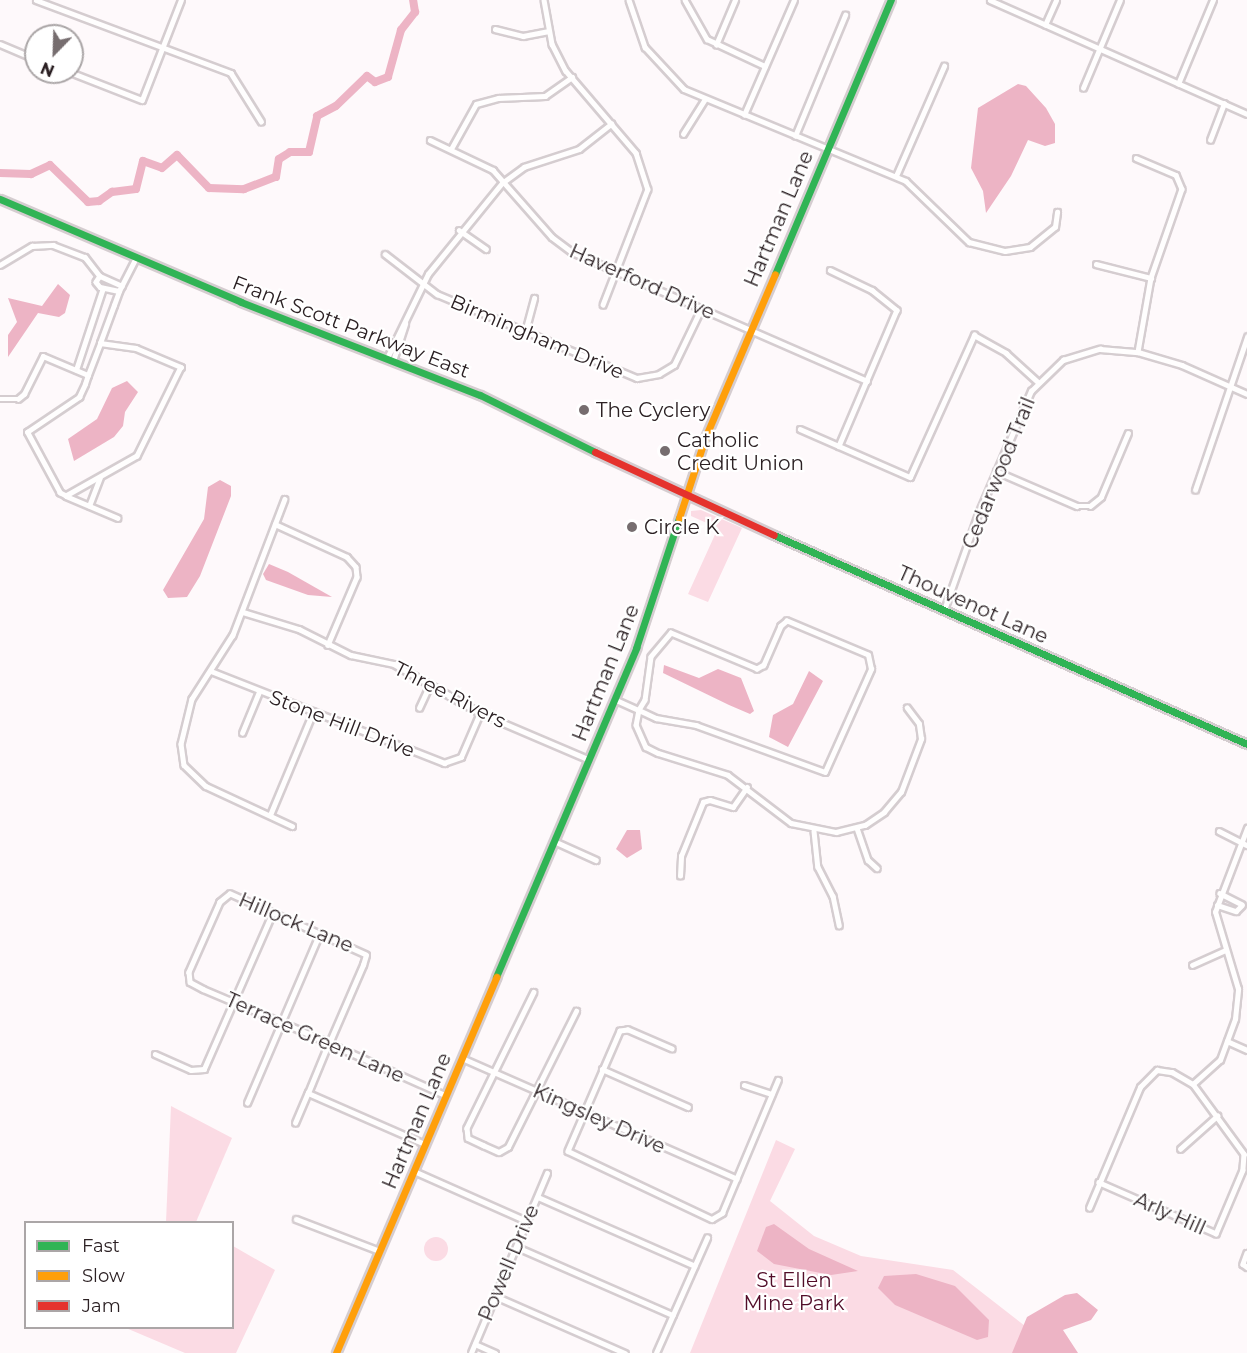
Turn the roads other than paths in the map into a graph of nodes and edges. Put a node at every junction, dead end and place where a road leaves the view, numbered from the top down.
1 (36, 0) edge
2 (181, 0) edge
3 (544, 0) edge
4 (629, 0) edge
5 (685, 0) edge
6 (735, 0) edge
7 (794, 0) edge
8 (891, 0) edge
9 (990, 0) edge
10 (1056, 0) edge
11 (1120, 0) edge
12 (1213, 0) edge
13 (845, 15) dead end
14 (1045, 25) junction
15 (495, 29) dead end
16 (549, 31) junction
17 (0, 44) edge
18 (716, 45) junction
19 (163, 46) junction
20 (1100, 49) junction
21 (24, 54) edge
22 (765, 66) junction
23 (944, 66) dead end
24 (84, 77) edge
25 (572, 77) junction
26 (1178, 84) junction
27 (1083, 88) dead end
28 (705, 99) junction
29 (1224, 104) junction
30 (1247, 114) edge
31 (744, 115) junction
32 (261, 121) dead end
33 (611, 124) junction
34 (683, 134) dead end
35 (795, 136) junction
36 (430, 140) dead end
37 (1210, 140) dead end
38 (451, 149) junction
39 (827, 149) junction
40 (1136, 158) dead end
41 (896, 176) junction
42 (506, 180) junction
43 (0, 199) edge
44 (1058, 212) dead end
45 (459, 230) junction
46 (486, 249) dead end
47 (385, 254) dead end
48 (135, 258) junction
49 (1096, 264) dead end
50 (0, 265) edge
51 (830, 270) dead end
52 (616, 272) junction
53 (99, 276) junction
54 (1151, 278) junction
55 (423, 286) junction
56 (103, 288) junction
57 (120, 288) junction
58 (534, 298) dead end
59 (603, 306) dead end
60 (701, 309) junction
61 (749, 330) junction
62 (525, 333) junction
63 (1247, 337) edge
64 (100, 343) junction
65 (1138, 352) junction
66 (391, 357) junction
67 (76, 370) junction
68 (88, 375) junction
69 (867, 381) junction
70 (1038, 382) junction
71 (1230, 386) junction
72 (1247, 394) edge
73 (0, 399) edge
74 (800, 429) dead end
75 (1128, 433) dead end
76 (839, 446) junction
77 (996, 471) junction
78 (100, 478) junction
79 (1195, 490) dead end
80 (66, 496) junction
81 (685, 496) junction
82 (285, 499) dead end
83 (89, 506) junction
84 (118, 518) dead end
85 (275, 524) junction
86 (944, 610) junction
87 (243, 612) junction
88 (328, 645) junction
89 (211, 671) junction
90 (429, 687) junction
91 (259, 692) junction
92 (614, 699) junction
93 (419, 708) dead end
94 (907, 708) dead end
95 (639, 710) junction
96 (313, 712) junction
97 (480, 713) junction
98 (242, 733) dead end
99 (1247, 744) edge
100 (588, 759) junction
101 (747, 787) junction
102 (270, 815) junction
103 (292, 825) dead end
104 (857, 828) junction
105 (1247, 828) edge
106 (814, 831) junction
107 (1219, 831) dead end
108 (554, 841) junction
109 (1241, 843) junction
110 (1247, 845) edge
111 (596, 860) dead end
112 (877, 868) dead end
113 (680, 876) dead end
114 (1220, 894) junction
115 (1217, 905) junction
116 (273, 912) junction
117 (839, 925) dead end
118 (320, 933) junction
119 (1224, 951) junction
120 (1192, 965) dead end
121 (188, 978) joint
122 (534, 992) dead end
123 (234, 1002) junction
124 (576, 1011) dead end
125 (281, 1022) junction
126 (1227, 1041) junction
127 (329, 1043) junction
128 (672, 1049) dead end
129 (1247, 1050) edge
130 (155, 1054) dead end
131 (462, 1058) junction
132 (602, 1069) junction
133 (491, 1071) junction
134 (778, 1080) dead end
135 (1193, 1084) junction
136 (744, 1085) dead end
137 (534, 1090) junction
138 (308, 1093) junction
139 (772, 1094) junction
140 (446, 1095) junction
141 (247, 1103) dead end
142 (688, 1107) dead end
143 (583, 1112) junction
144 (1217, 1116) junction
145 (295, 1122) dead end
146 (1247, 1140) edge
147 (425, 1144) junction
148 (1239, 1144) junction
149 (1180, 1149) dead end
150 (1245, 1153) edge
151 (414, 1171) junction
152 (547, 1173) dead end
153 (737, 1179) junction
154 (1099, 1183) junction
155 (537, 1197) junction
156 (1089, 1208) dead end
157 (296, 1219) dead end
158 (527, 1221) junction
159 (707, 1238) dead end
160 (517, 1247) junction
161 (380, 1251) junction
162 (1247, 1253) edge
163 (695, 1266) junction
164 (1247, 1267) edge
165 (495, 1296) junction
166 (673, 1315) junction
167 (475, 1344) junction
168 (336, 1353) edge
169 (471, 1353) edge
170 (495, 1353) edge
171 (625, 1353) edge
172 (656, 1353) edge

1 - 19 street
2 - 19 street
3 - 16 street
4 - 28 street
5 - 18 street
6 - 18 street
7 - 22 street
8 - 39 street, Hartman Lane
9 - 14 street
10 - 14 street
11 - 20 street
12 - 26 street
13 - 35 street
14 - 20 street
15 - 16 street
16 - 25 street
17 - 21 street
18 - 22 street
19 - 24 street
19 - 32 street
20 - 26 street
20 - 27 street
22 - 31 street
23 - 41 street
25 - 33 street
25 - 38 street
26 - 29 street
28 - 31 street
28 - 34 street
29 - 30 street
29 - 37 street
31 - 35 street
33 - 42 street
33 - 52 street
35 - 39 street
36 - 38 street, Haverford Drive
38 - 42 street, Haverford Drive
39 - 41 street
39 - 61 street, Hartman Lane
40 - 54 street
41 - 44 street
42 - 45 street
42 - 52 street, Haverford Drive
43 - 48 street, Frank Scott Parkway East
45 - 46 street
45 - 55 street
47 - 55 street, Birmingham Drive
48 - 57 street
48 - 66 street, Frank Scott Parkway East
49 - 54 street
50 - 53 street
51 - 69 street
52 - 59 street
52 - 60 street, Haverford Drive
53 - 56 street
53 - 57 street
54 - 65 street
55 - 62 street, Birmingham Drive
55 - 66 street
56 - 57 street
56 - 67 street
57 - 64 street
58 - 62 street
60 - 61 street, Haverford Drive
60 - 62 street, Birmingham Drive
61 - 69 street, Haverford Drive
61 - 81 street, Hartman Lane
63 - 71 street
64 - 68 street
64 - 78 street
65 - 70 street, Cedarwood Trail
65 - 71 street, Cedarwood Trail
66 - 81 street, Frank Scott Parkway East
67 - 68 street
67 - 73 street
68 - 80 street
69 - 76 street
70 - 76 street
70 - 77 street, Cedarwood Trail
71 - 72 street, Cedarwood Trail
71 - 79 street
74 - 76 street
75 - 77 street
77 - 86 street, Cedarwood Trail
78 - 80 street
78 - 83 street
80 - 83 street
81 - 86 street, Thouvenot Lane
81 - 92 street, Hartman Lane
82 - 85 street
83 - 84 street
85 - 87 street
85 - 88 street
86 - 99 street, Thouvenot Lane
87 - 88 street, Three Rivers
87 - 89 street
88 - 90 street, Three Rivers
89 - 91 street, Stone Hill Drive
89 - 102 street
90 - 93 street
90 - 97 street, Three Rivers
91 - 96 street, Stone Hill Drive
91 - 98 street
92 - 95 street
92 - 100 street, Hartman Lane
94 - 104 street
95 - 95 street
95 - 101 street
96 - 97 street, Stone Hill Drive
96 - 102 street
97 - 100 street, Three Rivers
100 - 108 street, Hartman Lane
101 - 106 street
101 - 113 street
102 - 103 street
104 - 106 street
104 - 112 street
105 - 109 street
106 - 117 street
107 - 109 street
108 - 111 street
108 - 131 street, Hartman Lane
109 - 110 street
109 - 114 street
114 - 115 street
114 - 115 street
115 - 119 street
116 - 118 street, Hillock Lane
116 - 121 street, Hillock Lane
116 - 123 street
118 - 125 street
118 - 127 street, Hillock Lane
119 - 120 street
119 - 126 street
121 - 123 street, Terrace Green Lane
122 - 133 street
123 - 125 street, Terrace Green Lane
123 - 130 street
124 - 137 street
125 - 127 street, Terrace Green Lane
125 - 141 street
126 - 129 street
126 - 135 street
127 - 138 street
127 - 140 street, Terrace Green Lane
128 - 132 street
131 - 133 street, Kingsley Drive
131 - 140 street, Hartman Lane
132 - 142 street
132 - 143 street
133 - 137 street, Kingsley Drive
133 - 137 street
134 - 139 street
135 - 144 street, Arly Hill
135 - 154 street
136 - 139 street
137 - 143 street, Kingsley Drive
138 - 145 street
138 - 147 street
139 - 153 street
140 - 147 street, Hartman Lane
143 - 153 street, Kingsley Drive
143 - 153 street
144 - 148 street, Arly Hill
144 - 149 street
146 - 148 street
147 - 151 street, Hartman Lane
148 - 150 street, Arly Hill
150 - 154 street, Arly Hill
151 - 158 street
151 - 161 street, Hartman Lane
152 - 155 street, Powell Drive
154 - 156 street
155 - 158 street, Powell Drive
155 - 163 street
157 - 161 street
158 - 160 street, Powell Drive
159 - 163 street
160 - 165 street, Powell Drive
160 - 166 street
161 - 168 street, Hartman Lane
162 - 164 street
163 - 166 street
165 - 167 street, Powell Drive
165 - 171 street
166 - 172 street
167 - 169 street, Powell Drive
167 - 170 street

